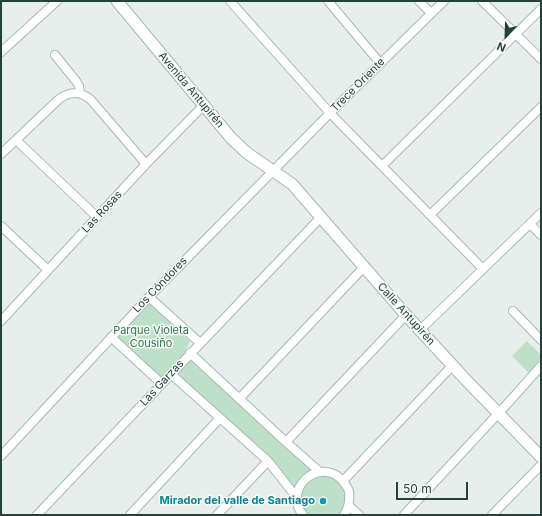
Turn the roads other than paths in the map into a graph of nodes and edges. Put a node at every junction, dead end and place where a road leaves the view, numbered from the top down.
1 (57, 1) edge
2 (117, 1) edge
3 (230, 1) edge
4 (328, 1) edge
5 (419, 1) edge
6 (444, 1) edge
7 (482, 1) edge
8 (541, 9) edge
9 (431, 13) junction
10 (516, 34) junction
11 (1, 52) edge
12 (55, 55) dead end
13 (541, 59) edge
14 (380, 63) junction
15 (80, 93) junction
16 (204, 105) junction
17 (541, 107) edge
18 (330, 113) junction
19 (16, 140) junction
20 (1, 154) edge
21 (146, 164) junction
22 (382, 166) junction
23 (273, 170) junction
24 (541, 214) edge
25 (430, 215) junction
26 (97, 217) junction
27 (320, 217) junction
28 (530, 224) junction
29 (1, 226) edge
30 (541, 235) edge
31 (364, 267) junction
32 (483, 269) junction
33 (48, 270) junction
34 (148, 297) junction
35 (513, 311) dead end
36 (406, 315) junction
37 (1, 321) edge
38 (420, 330) junction
39 (110, 337) junction
40 (541, 340) edge
41 (200, 343) junction
42 (190, 353) junction
43 (452, 366) junction
44 (541, 366) edge
45 (171, 374) junction
46 (162, 384) junction
47 (239, 399) junction
48 (498, 413) junction
49 (220, 418) junction
50 (286, 442) junction
51 (1, 456) edge
52 (541, 457) edge
53 (268, 462) junction
54 (541, 465) edge
55 (320, 472) junction
56 (343, 481) junction
57 (297, 498) junction
58 (349, 506) junction
59 (37, 515) edge
60 (130, 515) edge
61 (217, 515) edge
62 (303, 515) edge
63 (344, 515) edge
64 (359, 515) edge
65 (404, 515) edge
66 (492, 515) edge

1 - 11 street
2 - 16 street, Avenida Antupirén
3 - 18 street
4 - 14 street
5 - 9 street
6 - 9 street, Trece Oriente
7 - 10 street
8 - 10 street
9 - 14 street, Trece Oriente
10 - 13 street
10 - 22 street
12 - 15 street
14 - 18 street, Trece Oriente
15 - 19 street
15 - 21 street
16 - 21 street, Las Rosas
16 - 23 street, Avenida Antupirén
17 - 25 street
18 - 22 street
18 - 23 street, Trece Oriente
19 - 20 street
19 - 26 street
21 - 26 street, Las Rosas
22 - 25 street
23 - 27 street, Calle Antupirén
23 - 34 street, Los Cóndores
24 - 28 street
25 - 32 street
26 - 33 street, Las Rosas
27 - 31 street, Calle Antupirén
27 - 41 street, Las Garzas
28 - 30 street
28 - 32 street
29 - 33 street
31 - 36 street, Calle Antupirén
31 - 47 street
32 - 38 street
33 - 37 street, Las Rosas
34 - 39 street, Los Cóndores
34 - 41 street
35 - 40 street
36 - 38 street, Calle Antupirén
36 - 50 street
38 - 43 street, Calle Antupirén
39 - 46 street
39 - 51 street, Los Cóndores
41 - 42 street, Las Garzas
42 - 45 street, Las Garzas
42 - 47 street
43 - 48 street, Calle Antupirén
43 - 56 street
44 - 48 street
45 - 46 street, Las Garzas
45 - 49 street
46 - 59 street, Las Garzas
47 - 50 street
48 - 52 street, Calle Antupirén
48 - 65 street
49 - 53 street
49 - 60 street
50 - 55 street
53 - 57 street
53 - 61 street
54 - 66 street
55 - 56 street
55 - 57 street
56 - 58 street
57 - 62 street
58 - 63 street
58 - 64 street

